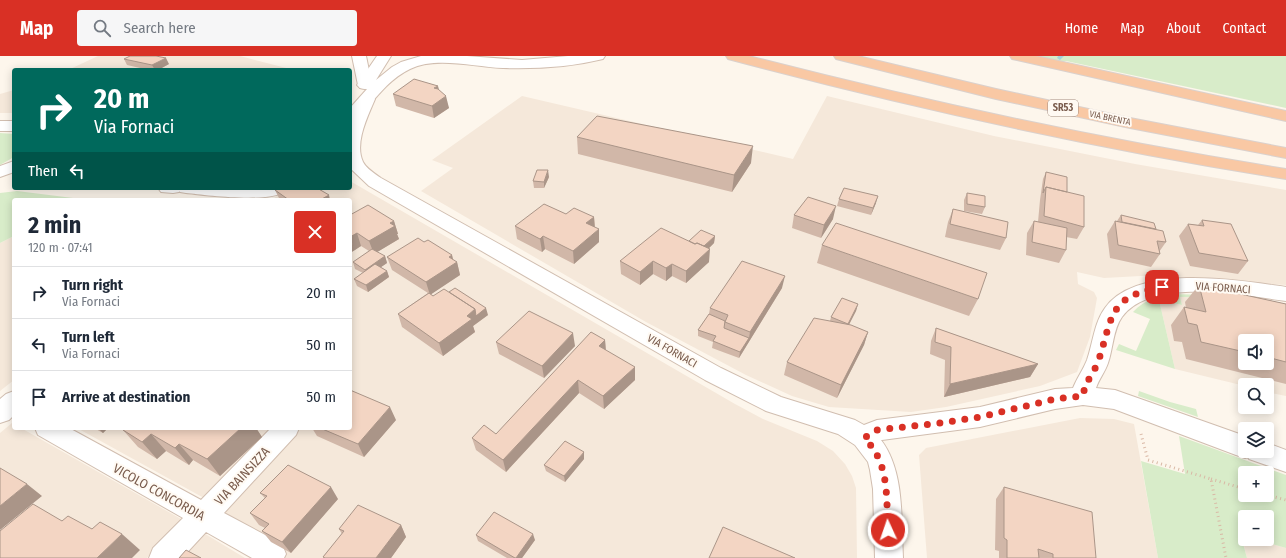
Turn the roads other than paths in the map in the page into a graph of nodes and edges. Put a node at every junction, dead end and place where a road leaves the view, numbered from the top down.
1 (359, 56) edge
2 (384, 56) edge
3 (598, 56) edge
4 (733, 56) edge
5 (841, 56) edge
6 (888, 56) edge
7 (1017, 56) edge
8 (452, 57) edge
9 (366, 92) junction
10 (352, 102) edge
11 (352, 115) edge
12 (1286, 116) edge
13 (1286, 139) edge
14 (1286, 153) edge
15 (12, 167) edge
16 (0, 172) edge
17 (12, 174) edge
18 (1286, 174) edge
19 (352, 175) edge
20 (0, 176) edge
21 (375, 182) junction
22 (213, 190) edge
23 (268, 193) edge
24 (1286, 294) edge
25 (1083, 396) junction
26 (51, 430) edge
27 (285, 430) edge
28 (864, 438) junction
29 (1238, 444) edge
30 (1274, 457) edge
31 (1286, 461) edge
32 (203, 517) junction
33 (272, 554) dead end
34 (163, 558) edge
35 (889, 558) edge

1 - 9 street
2 - 9 street
3 - 8 street
4 - 18 highway
5 - 14 highway, VIA BRENTA / SR53
6 - 13 highway, VIA BRENTA / SR53
7 - 12 highway
8 - 9 street
9 - 10 street
9 - 11 street
9 - 21 street, VIA FORNACI
15 - 16 street
17 - 20 street
19 - 21 street
21 - 28 street, VIA FORNACI
22 - 23 street
24 - 25 street, VIA FORNACI
25 - 28 street
25 - 29 street
26 - 32 street, VICOLO CONCORDIA
27 - 32 street, VIA BAINSIZZA
28 - 35 street, VIA FORNACI
30 - 31 street
32 - 33 street, VICOLO CONCORDIA
32 - 34 street, VIA BAINSIZZA

